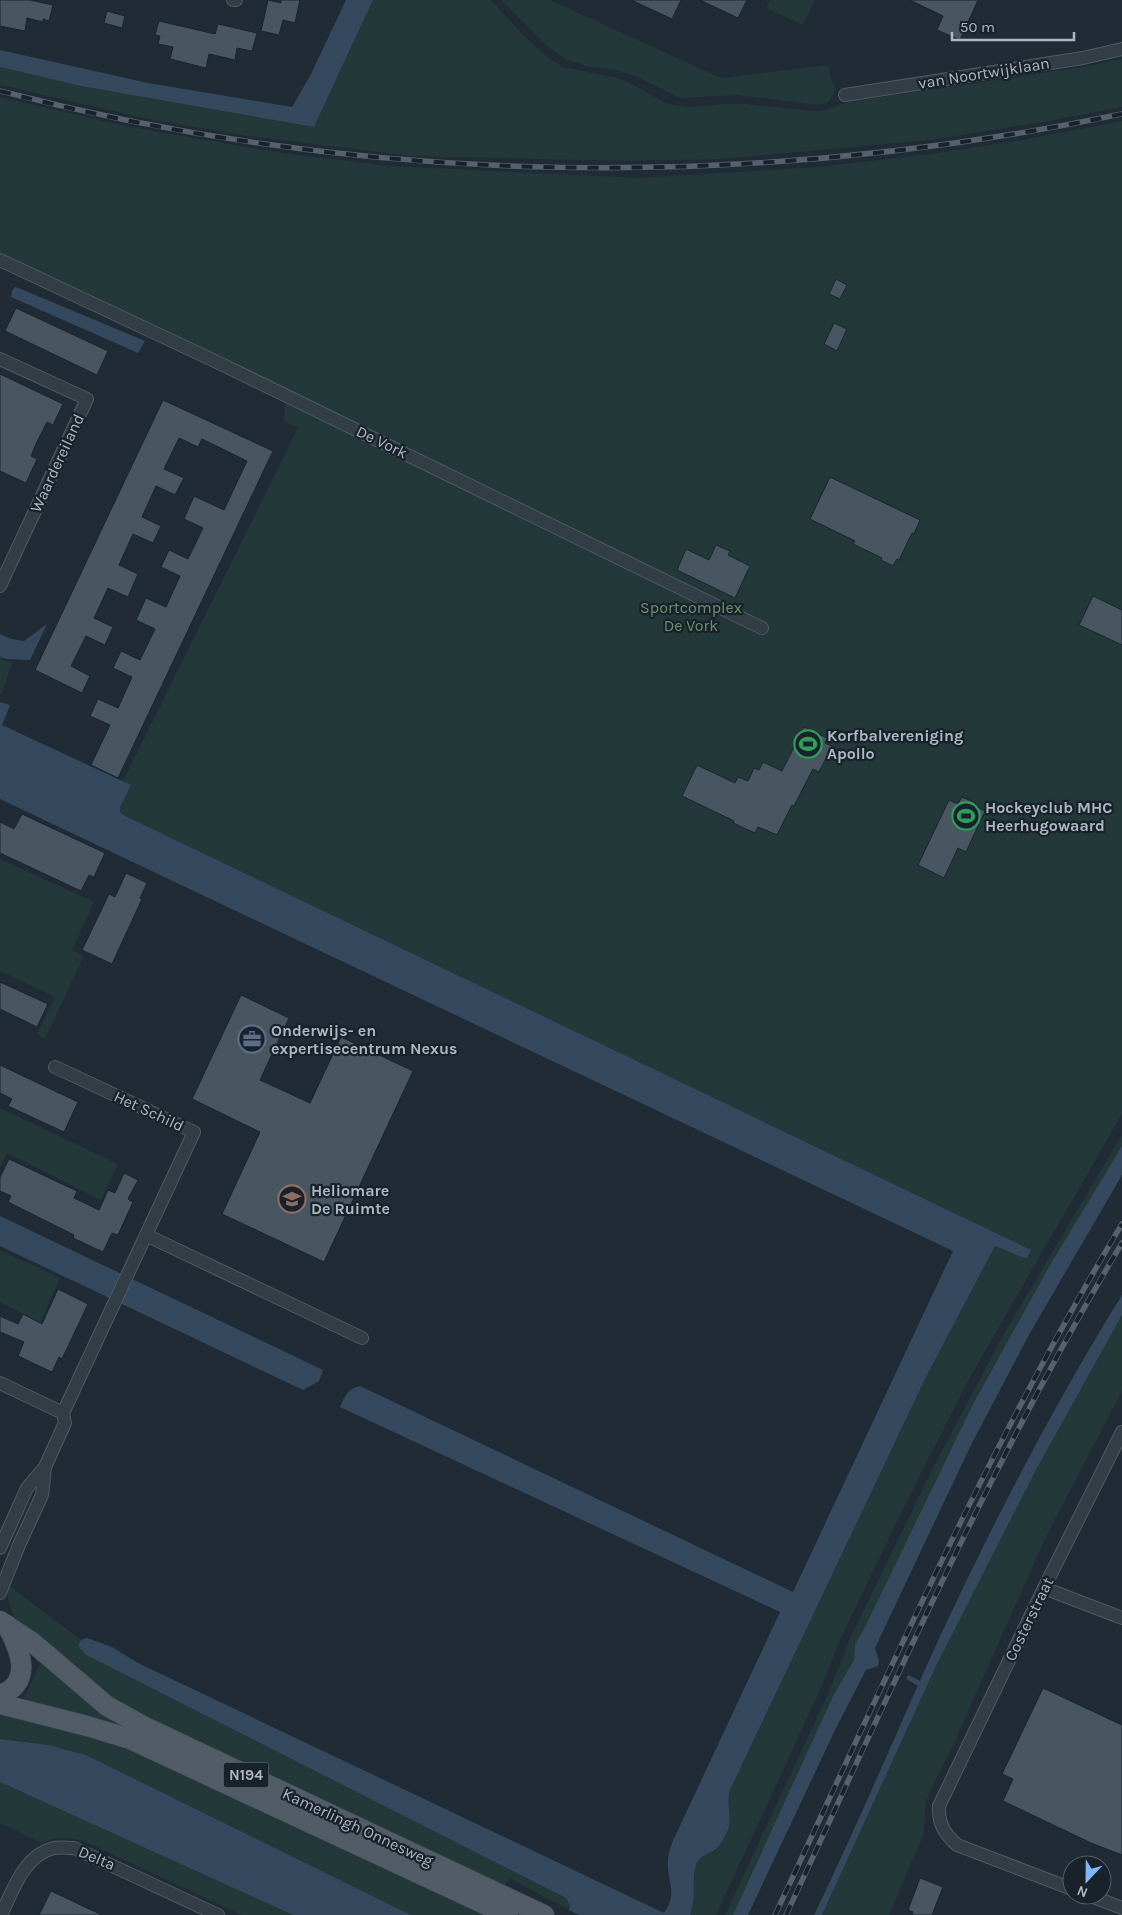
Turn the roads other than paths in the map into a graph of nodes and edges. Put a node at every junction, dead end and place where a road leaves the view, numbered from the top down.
1 (1122, 49) edge
2 (845, 95) dead end
3 (1, 262) edge
4 (0, 359) edge
5 (0, 586) edge
6 (762, 628) dead end
7 (55, 1067) dead end
8 (146, 1235) junction
9 (362, 1338) dead end
10 (0, 1383) edge
11 (63, 1413) junction
12 (1122, 1432) edge
13 (45, 1467) junction
14 (0, 1548) edge
15 (1044, 1588) junction
16 (0, 1593) edge
17 (1122, 1618) edge
18 (4, 1622) edge
19 (0, 1695) edge
20 (0, 1704) edge
21 (1062, 1885) edge
22 (1, 1915) edge
23 (218, 1915) edge
24 (508, 1915) edge
25 (544, 1915) edge

1 - 2 street, van Noortwijklaan
3 - 6 street, De Vork
4 - 5 street, Waardereiland
7 - 8 street, Het Schild
8 - 9 street
8 - 11 street, Het Schild
10 - 11 street
11 - 13 street, Het Schild
12 - 15 street, Costerstraat
13 - 14 street, Het Schild
13 - 16 street, Het Schild
15 - 17 street
15 - 21 street, Costerstraat
18 - 19 main road, N194
18 - 25 main road, Kamerlingh Onnesweg / N194
20 - 24 main road, Kamerlingh Onnesweg / N194
22 - 23 street, Delta

